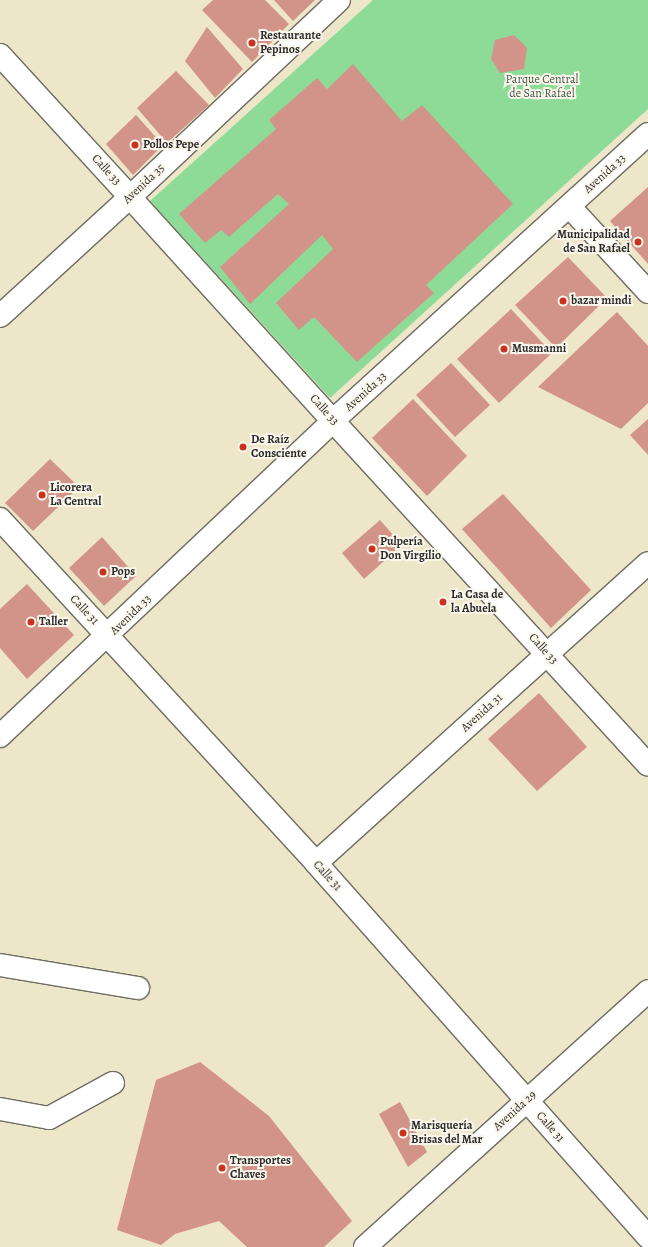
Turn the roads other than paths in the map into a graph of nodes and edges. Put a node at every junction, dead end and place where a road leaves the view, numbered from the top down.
1 (339, 0) edge
2 (0, 55) edge
3 (648, 134) edge
4 (130, 197) junction
5 (570, 206) junction
6 (648, 292) edge
7 (0, 316) edge
8 (334, 421) junction
9 (0, 519) edge
10 (648, 563) edge
11 (109, 637) junction
12 (548, 654) junction
13 (0, 736) edge
14 (648, 766) edge
15 (316, 863) junction
16 (0, 965) edge
17 (138, 988) dead end
18 (648, 991) edge
19 (113, 1083) dead end
20 (527, 1100) junction
21 (0, 1109) edge
22 (648, 1237) edge
23 (365, 1247) edge

1 - 4 street, Avenida 35
2 - 4 street, Calle 33
3 - 5 street, Avenida 33
4 - 7 street, Avenida 35
4 - 8 street, Calle 33
5 - 6 street
5 - 8 street, Avenida 33
8 - 11 street, Avenida 33
8 - 12 street, Calle 33
9 - 11 street, Calle 31
10 - 12 street, Avenida 31
11 - 13 street, Avenida 33
11 - 15 street, Calle 31
12 - 14 street, Calle 33
12 - 15 street, Avenida 31
15 - 20 street, Calle 31
16 - 17 street
18 - 20 street, Avenida 29
19 - 21 street
20 - 22 street, Calle 31
20 - 23 street, Avenida 29

